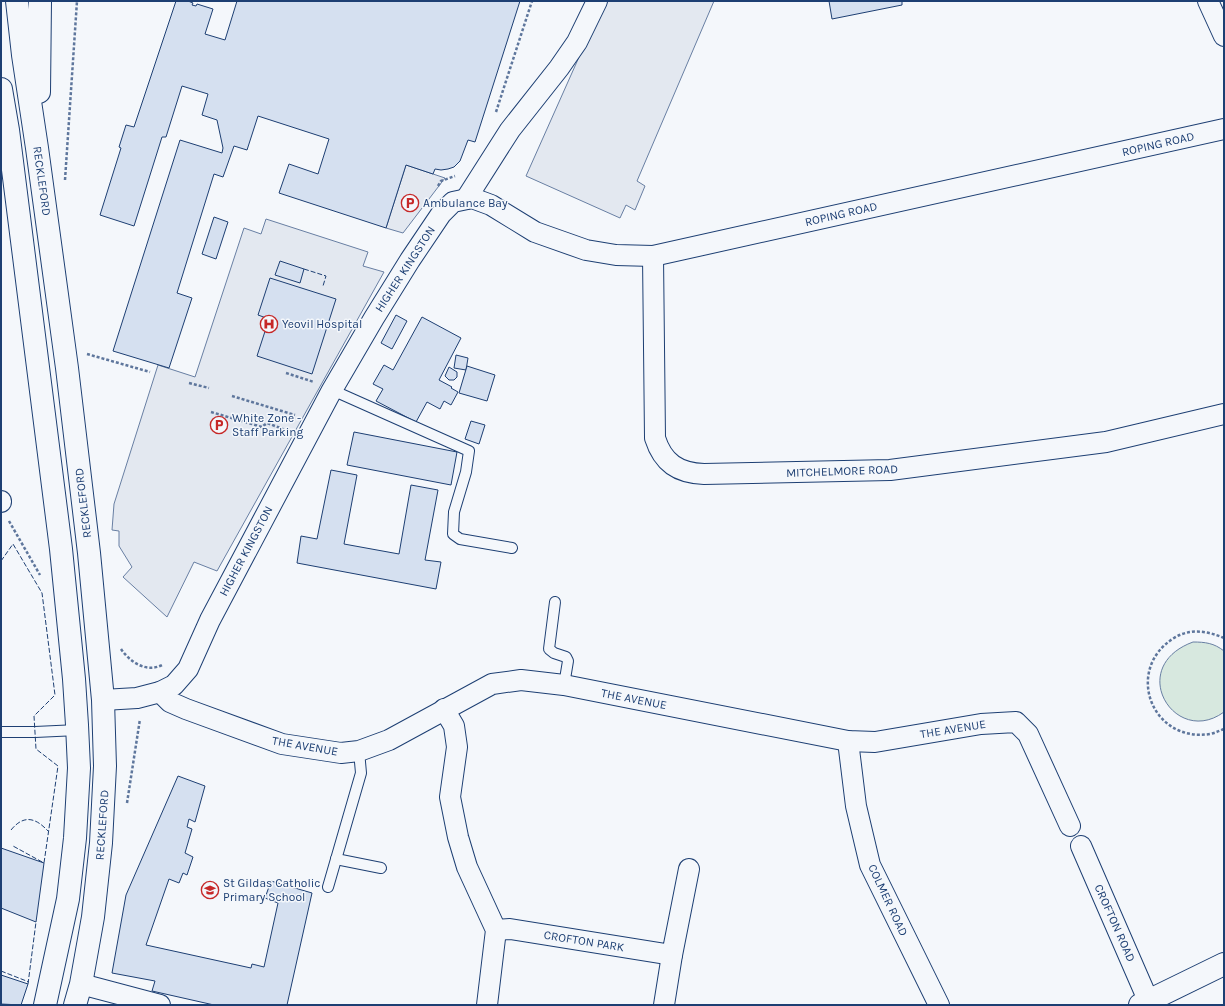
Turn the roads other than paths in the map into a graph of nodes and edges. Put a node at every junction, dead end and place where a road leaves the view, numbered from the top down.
1 (17, 1) edge
2 (40, 1) edge
3 (597, 1) edge
4 (1208, 1) edge
5 (1224, 36) edge
6 (1, 88) edge
7 (1224, 129) edge
8 (37, 148) junction
9 (466, 199) junction
10 (653, 256) junction
11 (327, 387) junction
12 (1224, 414) edge
13 (512, 548) dead end
14 (555, 602) dead end
15 (564, 686) junction
16 (160, 692) junction
17 (104, 700) junction
18 (444, 709) junction
19 (78, 730) junction
20 (1, 732) edge
21 (848, 741) junction
22 (358, 751) junction
23 (1070, 826) dead end
24 (1081, 846) dead end
25 (336, 859) junction
26 (381, 868) dead end
27 (689, 869) dead end
28 (328, 888) dead end
29 (496, 930) junction
30 (672, 955) junction
31 (1224, 964) edge
32 (81, 984) junction
33 (1146, 1003) edge
34 (44, 1005) edge
35 (75, 1005) edge
36 (160, 1005) edge
37 (486, 1005) edge
38 (664, 1005) edge
39 (939, 1005) edge

1 - 8 main road, RECKLEFORD
2 - 8 main road
3 - 9 street
4 - 5 street
6 - 19 main road
7 - 10 street, ROPING ROAD
8 - 17 main road, RECKLEFORD
9 - 10 street, ROPING ROAD
9 - 11 street, HIGHER KINGSTON
10 - 12 street, MITCHELMORE ROAD
11 - 13 lane
11 - 16 street, HIGHER KINGSTON
14 - 15 lane
15 - 18 street, THE AVENUE
15 - 21 street, THE AVENUE
16 - 17 street, HIGHER KINGSTON
16 - 22 street, THE AVENUE
17 - 32 main road, RECKLEFORD
18 - 22 street, THE AVENUE
18 - 29 street
19 - 20 lane
19 - 34 main road
21 - 23 street, THE AVENUE
21 - 39 street, COLMER ROAD
22 - 25 lane
24 - 33 street, CROFTON ROAD
25 - 26 lane
25 - 28 lane
27 - 30 street
29 - 30 street, CROFTON PARK
29 - 37 street
30 - 38 street
31 - 33 main road
32 - 35 main road, RECKLEFORD
32 - 36 street

